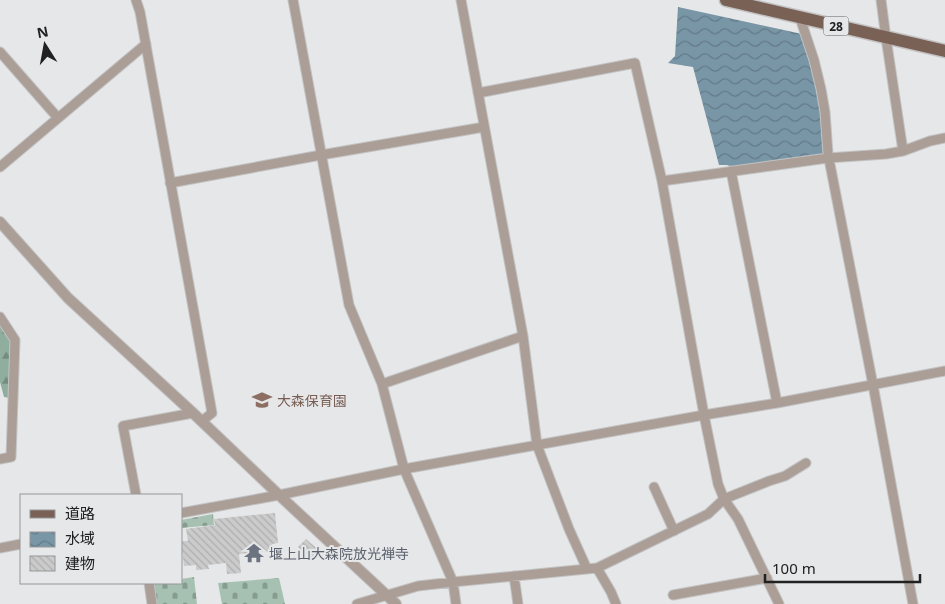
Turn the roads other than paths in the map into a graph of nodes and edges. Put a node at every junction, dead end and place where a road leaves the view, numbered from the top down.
1 (136, 0) edge
2 (293, 0) edge
3 (461, 0) edge
4 (726, 0) edge
5 (881, 0) edge
6 (800, 18) junction
7 (886, 38) junction
8 (146, 44) junction
9 (945, 51) edge
10 (0, 52) edge
11 (478, 93) junction
12 (58, 118) junction
13 (484, 127) junction
14 (945, 138) edge
15 (903, 150) junction
16 (321, 155) junction
17 (828, 158) junction
18 (0, 166) edge
19 (731, 171) junction
20 (662, 181) junction
21 (170, 183) junction
22 (0, 222) edge
23 (0, 317) edge
24 (523, 336) junction
25 (945, 372) edge
26 (382, 384) junction
27 (873, 386) junction
28 (777, 403) junction
29 (193, 413) junction
30 (704, 415) junction
31 (202, 421) junction
32 (537, 445) junction
33 (0, 458) edge
34 (806, 463) dead end
35 (404, 469) junction
36 (654, 487) dead end
37 (136, 494) edge
38 (279, 495) junction
39 (724, 499) junction
40 (182, 513) edge
41 (674, 531) junction
42 (20, 544) edge
43 (0, 548) edge
44 (597, 568) junction
45 (587, 569) junction
46 (514, 576) junction
47 (767, 578) junction
48 (454, 582) junction
49 (149, 584) edge
50 (673, 595) dead end
51 (387, 596) junction
52 (152, 604) edge
53 (357, 604) edge
54 (396, 604) edge
55 (456, 604) edge
56 (518, 604) edge
57 (616, 604) edge
58 (780, 604) edge
59 (914, 604) edge

1 - 8 street
2 - 16 street
3 - 11 street
4 - 6 main road, 28
5 - 7 street
6 - 7 main road, 28
6 - 17 street
7 - 9 main road, 28
7 - 15 street
8 - 12 street
8 - 21 street
10 - 12 street
11 - 13 street
11 - 20 street
12 - 18 street
13 - 16 street
13 - 24 street
14 - 15 street
15 - 17 street
16 - 21 street
16 - 26 street
17 - 19 street
17 - 27 street
19 - 20 street
19 - 28 street
20 - 30 street
21 - 31 street
22 - 29 street
23 - 33 street
24 - 26 street
24 - 32 street
25 - 27 street
26 - 35 street
27 - 28 street
27 - 59 street
28 - 30 street
29 - 31 street
29 - 37 street
30 - 32 street
30 - 39 street
31 - 38 street
32 - 35 street
32 - 45 street
34 - 39 street
35 - 38 street
35 - 48 street
36 - 41 street
38 - 40 street
38 - 51 street
39 - 41 street
39 - 47 street
41 - 44 street
42 - 43 street
44 - 45 street
44 - 57 street
45 - 46 street
46 - 48 street
46 - 56 street
47 - 50 street
47 - 58 street
48 - 51 street
48 - 55 street
49 - 52 street
51 - 53 street
51 - 54 street

